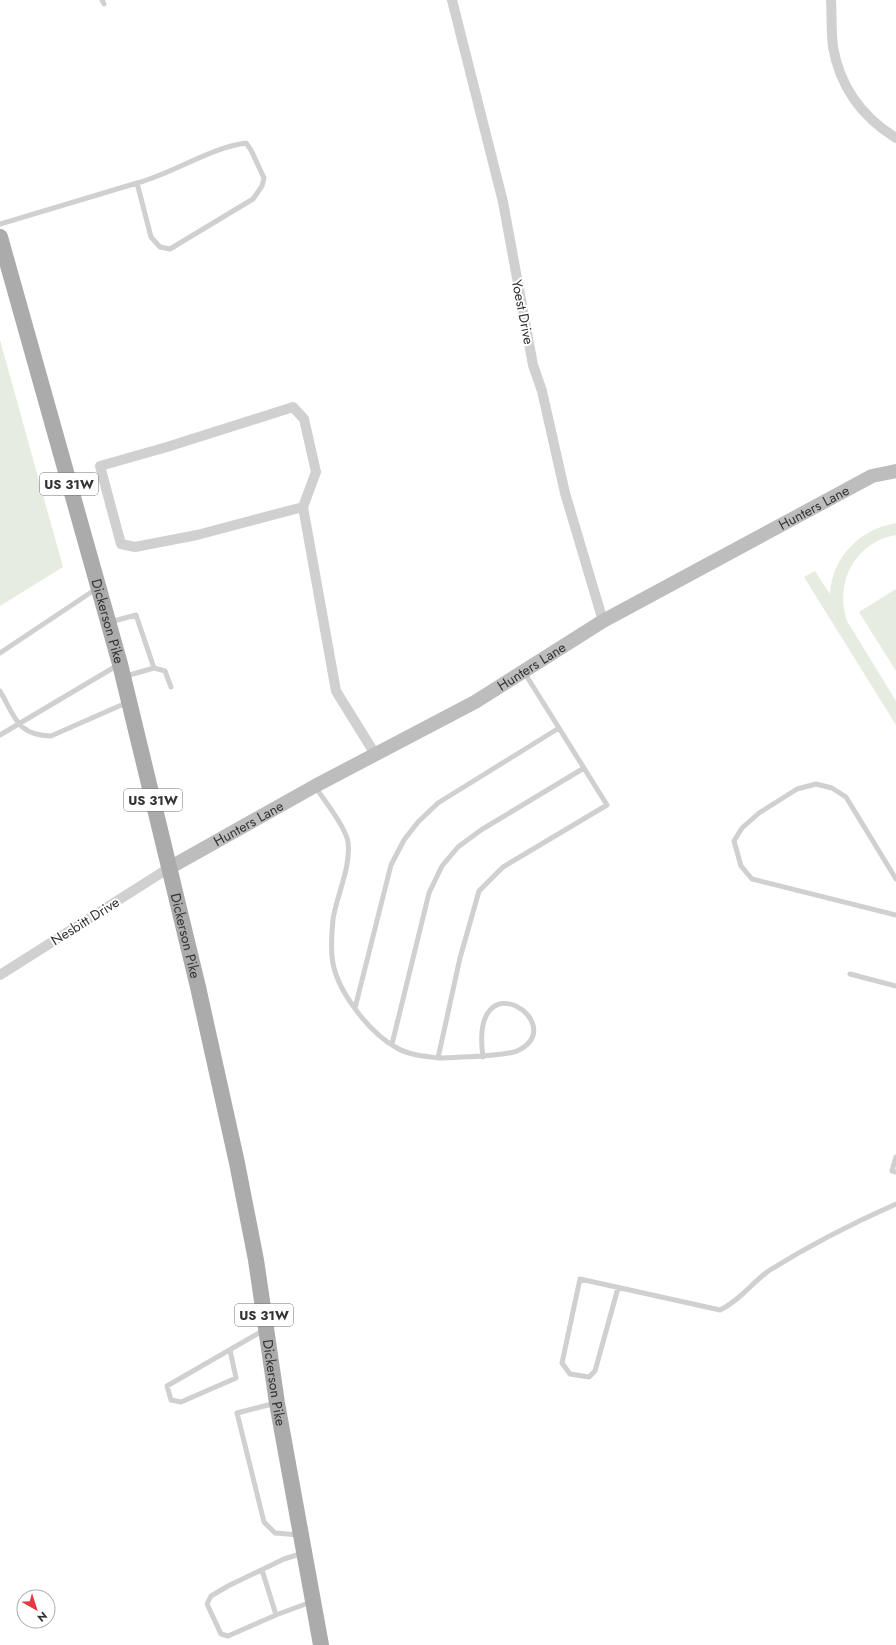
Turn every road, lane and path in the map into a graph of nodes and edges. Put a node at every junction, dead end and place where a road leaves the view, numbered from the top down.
1 (452, 0) edge
2 (831, 0) edge
3 (896, 138) edge
4 (137, 184) junction
5 (0, 224) edge
6 (0, 237) edge
7 (896, 472) edge
8 (303, 507) junction
9 (98, 588) junction
10 (603, 621) junction
11 (108, 622) junction
12 (0, 653) edge
13 (154, 668) junction
14 (122, 670) junction
15 (524, 671) junction
16 (171, 687) dead end
17 (0, 691) edge
18 (129, 702) junction
19 (19, 724) junction
20 (559, 728) junction
21 (0, 735) edge
22 (375, 754) junction
23 (584, 768) junction
24 (315, 786) junction
25 (169, 868) junction
26 (896, 879) edge
27 (896, 915) edge
28 (850, 974) dead end
29 (0, 975) edge
30 (896, 986) edge
31 (355, 1008) junction
32 (392, 1044) junction
33 (483, 1057) junction
34 (438, 1058) junction
35 (896, 1157) edge
36 (896, 1172) edge
37 (896, 1204) edge
38 (618, 1288) junction
39 (266, 1328) junction
40 (230, 1350) junction
41 (277, 1403) junction
42 (301, 1536) junction
43 (304, 1553) junction
44 (262, 1570) junction
45 (313, 1602) junction
46 (276, 1615) junction
47 (321, 1645) edge

1 - 10 street, Yoest Drive
2 - 3 street
4 - 4 lane
4 - 5 lane
6 - 9 main road, Dickerson Pike / US 31W
7 - 10 street, Hunters Lane
8 - 8 street
8 - 22 street
9 - 11 main road, Dickerson Pike / US 31W
9 - 12 lane
10 - 15 street, Hunters Lane
11 - 13 lane
11 - 14 main road, Dickerson Pike / US 31W
13 - 14 lane
13 - 16 lane
14 - 18 main road, Dickerson Pike / US 31W
14 - 19 lane
15 - 20 lane
15 - 22 street, Hunters Lane
17 - 19 lane
18 - 19 lane
18 - 25 main road, Dickerson Pike / US 31W
19 - 21 lane
20 - 23 lane
20 - 31 lane
22 - 24 street, Hunters Lane
23 - 32 lane
23 - 34 lane
24 - 25 street, Hunters Lane
24 - 31 lane
25 - 29 street, Nesbitt Drive
25 - 39 main road, Dickerson Pike / US 31W
26 - 27 lane
28 - 30 lane
31 - 32 lane
32 - 34 lane
33 - 33 lane
33 - 34 lane
35 - 36 lane
37 - 38 lane
38 - 38 lane
39 - 40 lane
39 - 41 main road, Dickerson Pike / US 31W
40 - 40 lane
41 - 42 main road, Dickerson Pike / US 31W
41 - 42 lane
42 - 43 main road, Dickerson Pike / US 31W
43 - 44 lane
43 - 45 main road, Dickerson Pike / US 31W
44 - 46 lane
44 - 46 lane
45 - 46 lane
45 - 47 main road, Dickerson Pike / US 31W

